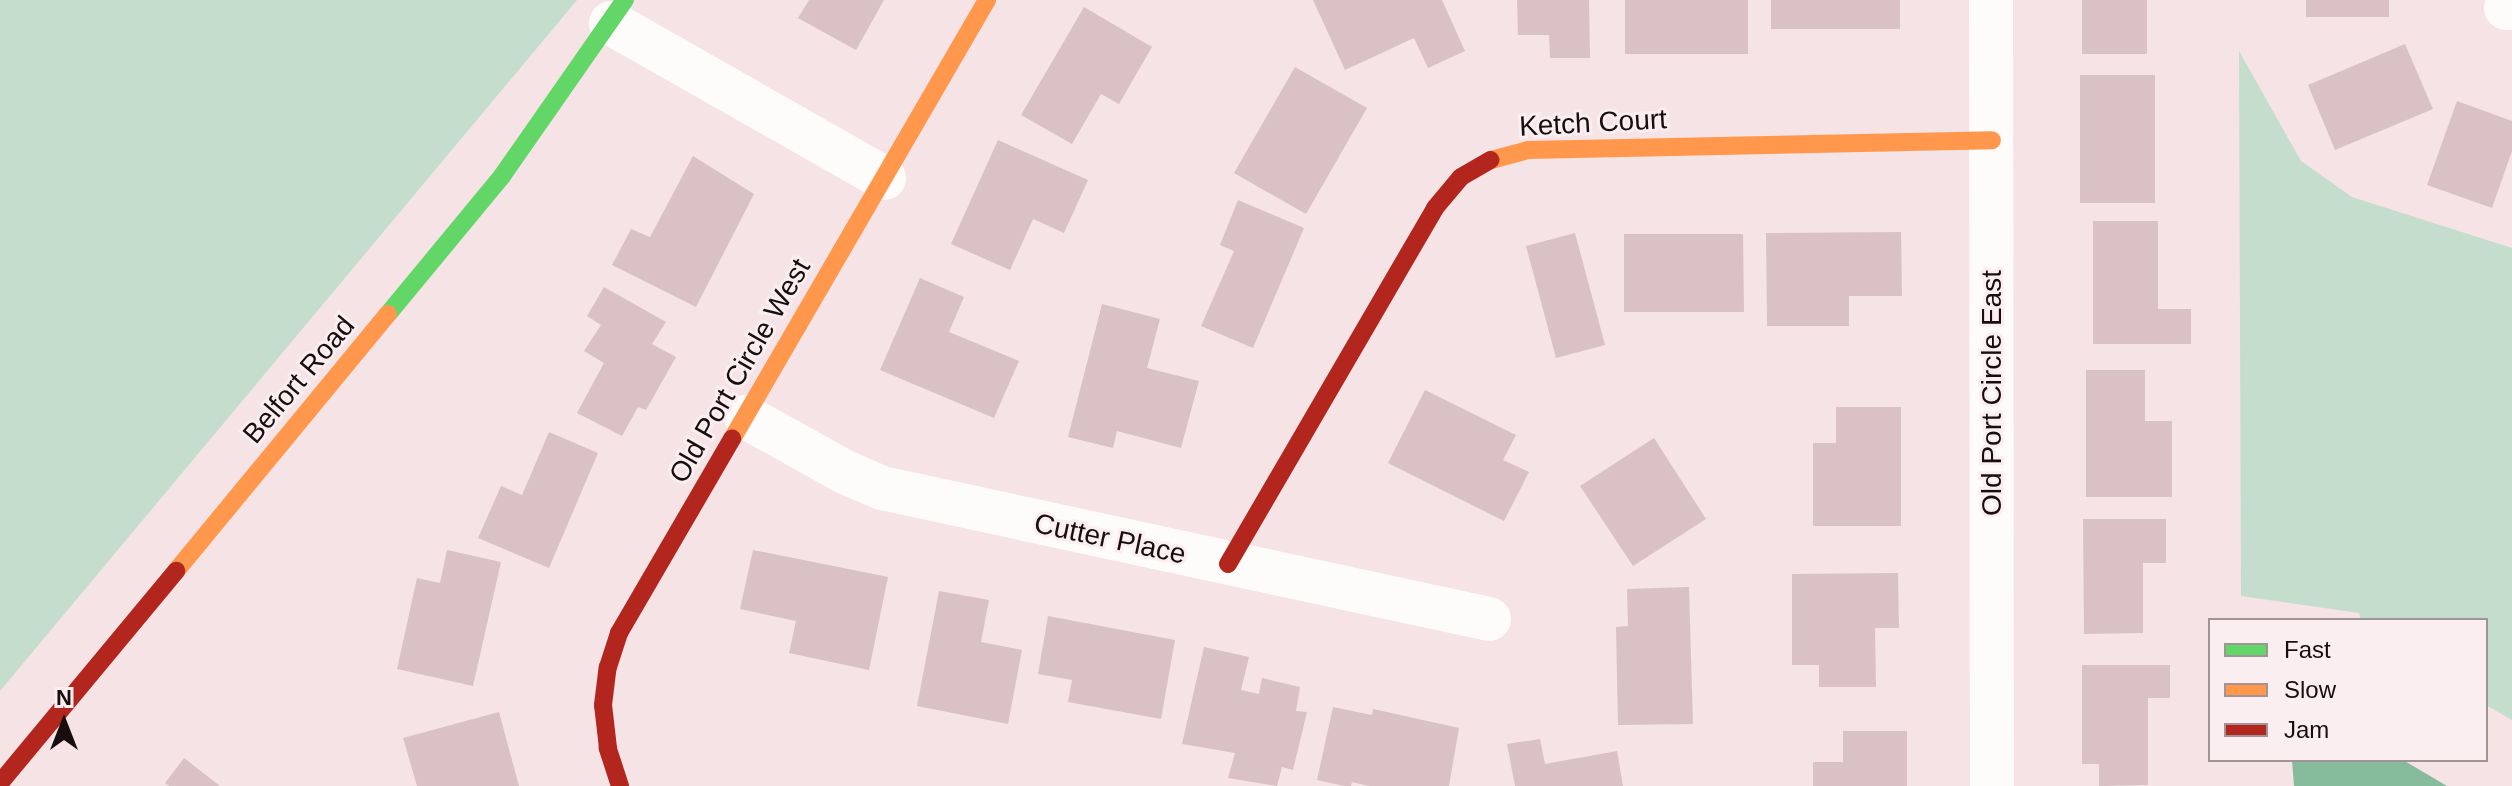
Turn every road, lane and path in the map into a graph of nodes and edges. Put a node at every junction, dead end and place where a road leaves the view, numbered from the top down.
1 (987, 0) edge
2 (1991, 0) edge
3 (618, 11) edge
4 (1992, 140) junction
5 (884, 178) junction
6 (746, 417) junction
7 (1228, 564) junction
8 (1489, 619) dead end
9 (0, 783) edge
10 (620, 786) edge
11 (1992, 786) edge

1 - 5 street, Old Port Circle West
2 - 4 street, Old Port Circle East
3 - 5 street
3 - 9 street, Belfort Road
4 - 7 street, Ketch Court
4 - 11 street, Old Port Circle East
5 - 6 street, Old Port Circle West
6 - 7 street, Cutter Place
6 - 10 street, Old Port Circle West
7 - 8 street, Cutter Place

